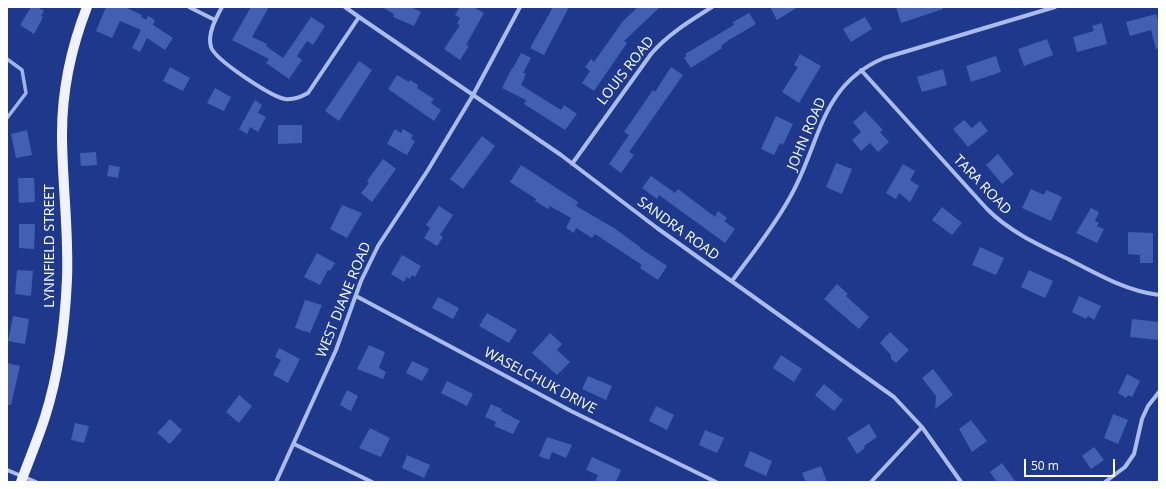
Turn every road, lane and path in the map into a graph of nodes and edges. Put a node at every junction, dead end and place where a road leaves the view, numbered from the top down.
1 (87, 7) edge
2 (190, 7) edge
3 (222, 7) edge
4 (345, 7) edge
5 (520, 7) edge
6 (712, 7) edge
7 (1055, 7) edge
8 (359, 17) junction
9 (215, 20) junction
10 (861, 70) junction
11 (473, 95) junction
12 (572, 164) junction
13 (732, 281) junction
14 (1159, 295) edge
15 (356, 296) junction
16 (1159, 392) edge
17 (922, 427) junction
18 (294, 444) junction
19 (7, 470) edge
20 (22, 479) edge
21 (36, 482) edge
22 (276, 482) edge
23 (372, 482) edge
24 (716, 482) edge
25 (871, 482) edge
26 (961, 482) edge
27 (1105, 482) edge

1 - 20 main road, LYNNFIELD STREET
2 - 9 street
3 - 9 street
4 - 8 street, SANDRA ROAD
5 - 11 street, WEST DIANE ROAD
6 - 12 street, LOUIS ROAD
7 - 10 street, JOHN ROAD
8 - 9 street
8 - 11 street, SANDRA ROAD
10 - 13 street, JOHN ROAD
10 - 14 street, TARA ROAD
11 - 12 street, SANDRA ROAD
11 - 15 street, WEST DIANE ROAD
12 - 13 street, SANDRA ROAD
13 - 17 street, SANDRA ROAD
15 - 18 street, WEST DIANE ROAD
15 - 24 street, WASELCHUK DRIVE
16 - 27 street
17 - 25 street
17 - 26 street, SANDRA ROAD
18 - 22 street, WEST DIANE ROAD
18 - 23 street
19 - 20 street
20 - 21 street

